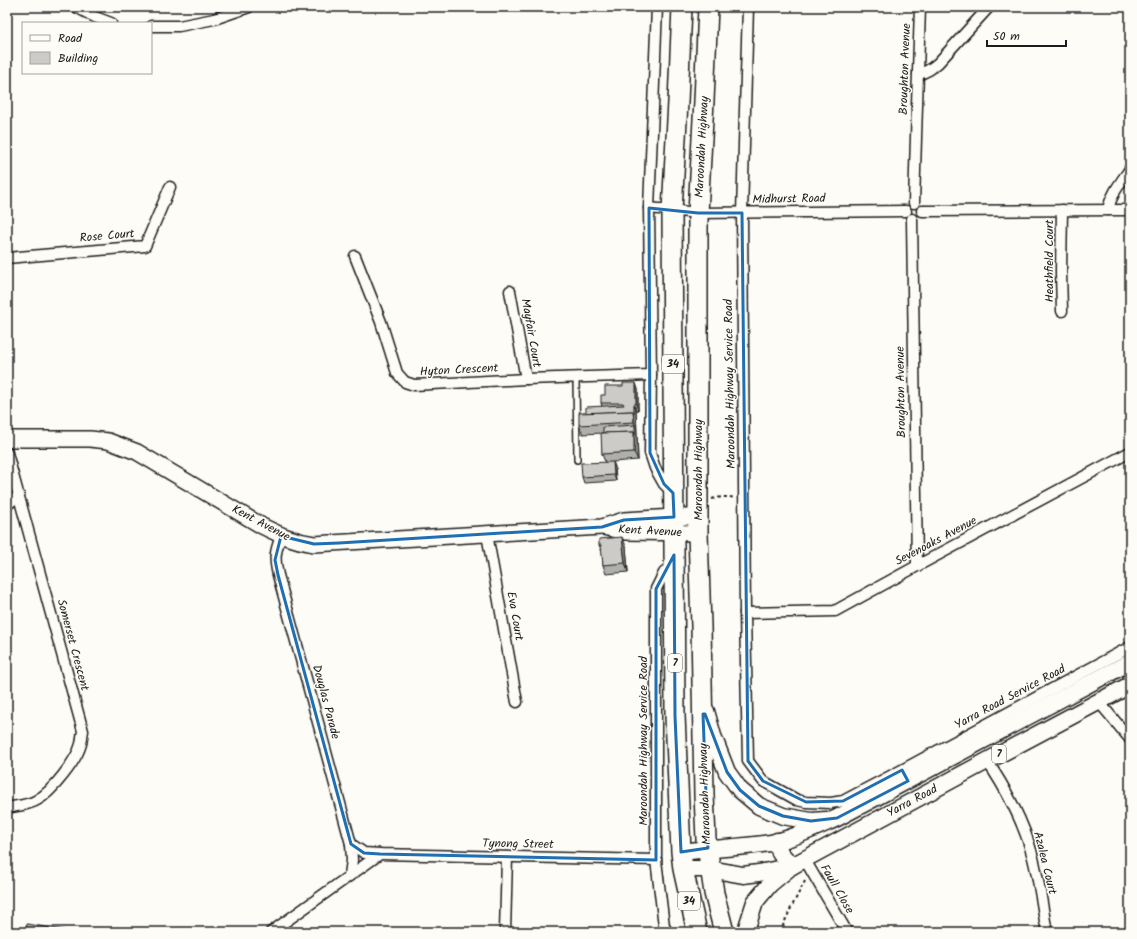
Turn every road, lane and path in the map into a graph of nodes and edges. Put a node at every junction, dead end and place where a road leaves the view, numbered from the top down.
1 (76, 7) edge
2 (249, 7) edge
3 (657, 7) edge
4 (682, 7) edge
5 (708, 7) edge
6 (748, 7) edge
7 (920, 7) edge
8 (989, 7) edge
9 (108, 22) edge
10 (152, 26) edge
11 (918, 74) junction
12 (1130, 169) edge
13 (170, 187) dead end
14 (914, 203) junction
15 (649, 208) junction
16 (1062, 210) junction
17 (1108, 210) junction
18 (1130, 210) edge
19 (672, 211) junction
20 (922, 211) junction
21 (698, 213) junction
22 (742, 213) junction
23 (909, 215) junction
24 (355, 256) dead end
25 (7, 258) edge
26 (510, 291) dead end
27 (1062, 311) dead end
28 (651, 375) junction
29 (576, 378) junction
30 (526, 379) junction
31 (7, 439) edge
32 (1130, 452) edge
33 (7, 453) edge
34 (577, 460) dead end
35 (674, 493) junction
36 (19, 495) junction
37 (711, 499) dead end
38 (744, 499) junction
39 (7, 505) edge
40 (674, 525) junction
41 (698, 525) junction
42 (487, 534) junction
43 (281, 536) junction
44 (674, 561) junction
45 (917, 566) junction
46 (745, 613) junction
47 (1130, 647) edge
48 (1130, 662) edge
49 (1130, 685) edge
50 (702, 698) junction
51 (517, 702) dead end
52 (1099, 702) junction
53 (1130, 739) edge
54 (748, 761) joint
55 (987, 761) junction
56 (905, 775) junction
57 (918, 799) junction
58 (7, 808) edge
59 (837, 818) junction
60 (777, 841) junction
61 (351, 844) junction
62 (708, 848) junction
63 (380, 854) junction
64 (507, 857) junction
65 (656, 860) junction
66 (682, 860) junction
67 (803, 865) junction
68 (710, 869) junction
69 (350, 875) junction
70 (668, 930) edge
71 (271, 932) edge
72 (505, 932) edge
73 (697, 932) edge
74 (724, 932) edge
75 (746, 932) edge
76 (780, 932) edge
77 (847, 932) edge
78 (1047, 932) edge

1 - 9 street
2 - 10 street
3 - 15 street
4 - 19 highway, Maroondah Highway / 34
5 - 21 highway, Maroondah Highway / 34
6 - 22 street, Maroondah Highway Service Road
7 - 11 street, Broughton Avenue
8 - 11 street
11 - 14 street, Broughton Avenue
12 - 17 street
13 - 25 street, Rose Court
14 - 20 street
14 - 23 street
15 - 19 street, Midhurst Road
15 - 28 street
16 - 17 street
16 - 20 street
16 - 27 street, Heathfield Court
17 - 18 street
19 - 21 street, Midhurst Road
19 - 35 highway, Maroondah Highway / 34
20 - 23 street
21 - 22 street, Midhurst Road
21 - 41 highway, Maroondah Highway / 34
22 - 23 street, Midhurst Road
22 - 38 street, Maroondah Highway Service Road
23 - 45 street, Broughton Avenue
24 - 30 street, Hyton Crescent
26 - 30 street, Mayfair Court
28 - 29 street, Hyton Crescent
28 - 35 street
29 - 30 street, Hyton Crescent
29 - 34 lane
31 - 43 main road, Kent Avenue
32 - 45 street, Sevenoaks Avenue
33 - 36 street, Somerset Crescent
35 - 40 highway, Maroondah Highway / 34
36 - 39 street
36 - 58 street, Somerset Crescent
37 - 38 path
38 - 46 street, Maroondah Highway Service Road
40 - 41 main road, Kent Avenue
40 - 42 main road, Kent Avenue
40 - 44 highway, Maroondah Highway / 7
41 - 50 highway, Maroondah Highway
42 - 43 main road, Kent Avenue
42 - 51 street, Eva Court
43 - 61 street, Douglas Parade
44 - 65 street, Maroondah Highway Service Road
44 - 66 highway, Maroondah Highway / 7
45 - 46 street, Sevenoaks Avenue
46 - 54 street, Maroondah Highway Service Road
47 - 56 street, Yarra Road Service Road
48 - 56 main road, Yarra Road / 7
49 - 52 main road, Yarra Road / 7
50 - 59 main road
50 - 62 highway, Maroondah Highway
52 - 53 street
52 - 55 main road, Yarra Road / 7
54 - 56 street, Yarra Road Service Road
55 - 57 main road, Yarra Road / 7
55 - 78 street, Azalea Court
56 - 57 main road
56 - 59 main road, Yarra Road / 7
57 - 67 main road, Yarra Road / 7
59 - 60 main road, Yarra Road / 7
60 - 62 main road, Yarra Road / 7
60 - 67 main road
61 - 63 street, Tynong Street
61 - 69 street, Douglas Parade
62 - 66 main road, Yarra Road
62 - 68 highway, Maroondah Highway / 34
63 - 64 street, Tynong Street
63 - 69 street
64 - 65 street, Tynong Street
64 - 72 street
65 - 70 street, Maroondah Highway Service Road
66 - 68 main road, Yarra Road / 7
66 - 73 highway, Maroondah Highway / 34
67 - 68 main road, Yarra Road / 7
67 - 75 main road
67 - 76 path
67 - 77 street, Faull Close
68 - 74 highway, Maroondah Highway / 34
69 - 71 street

